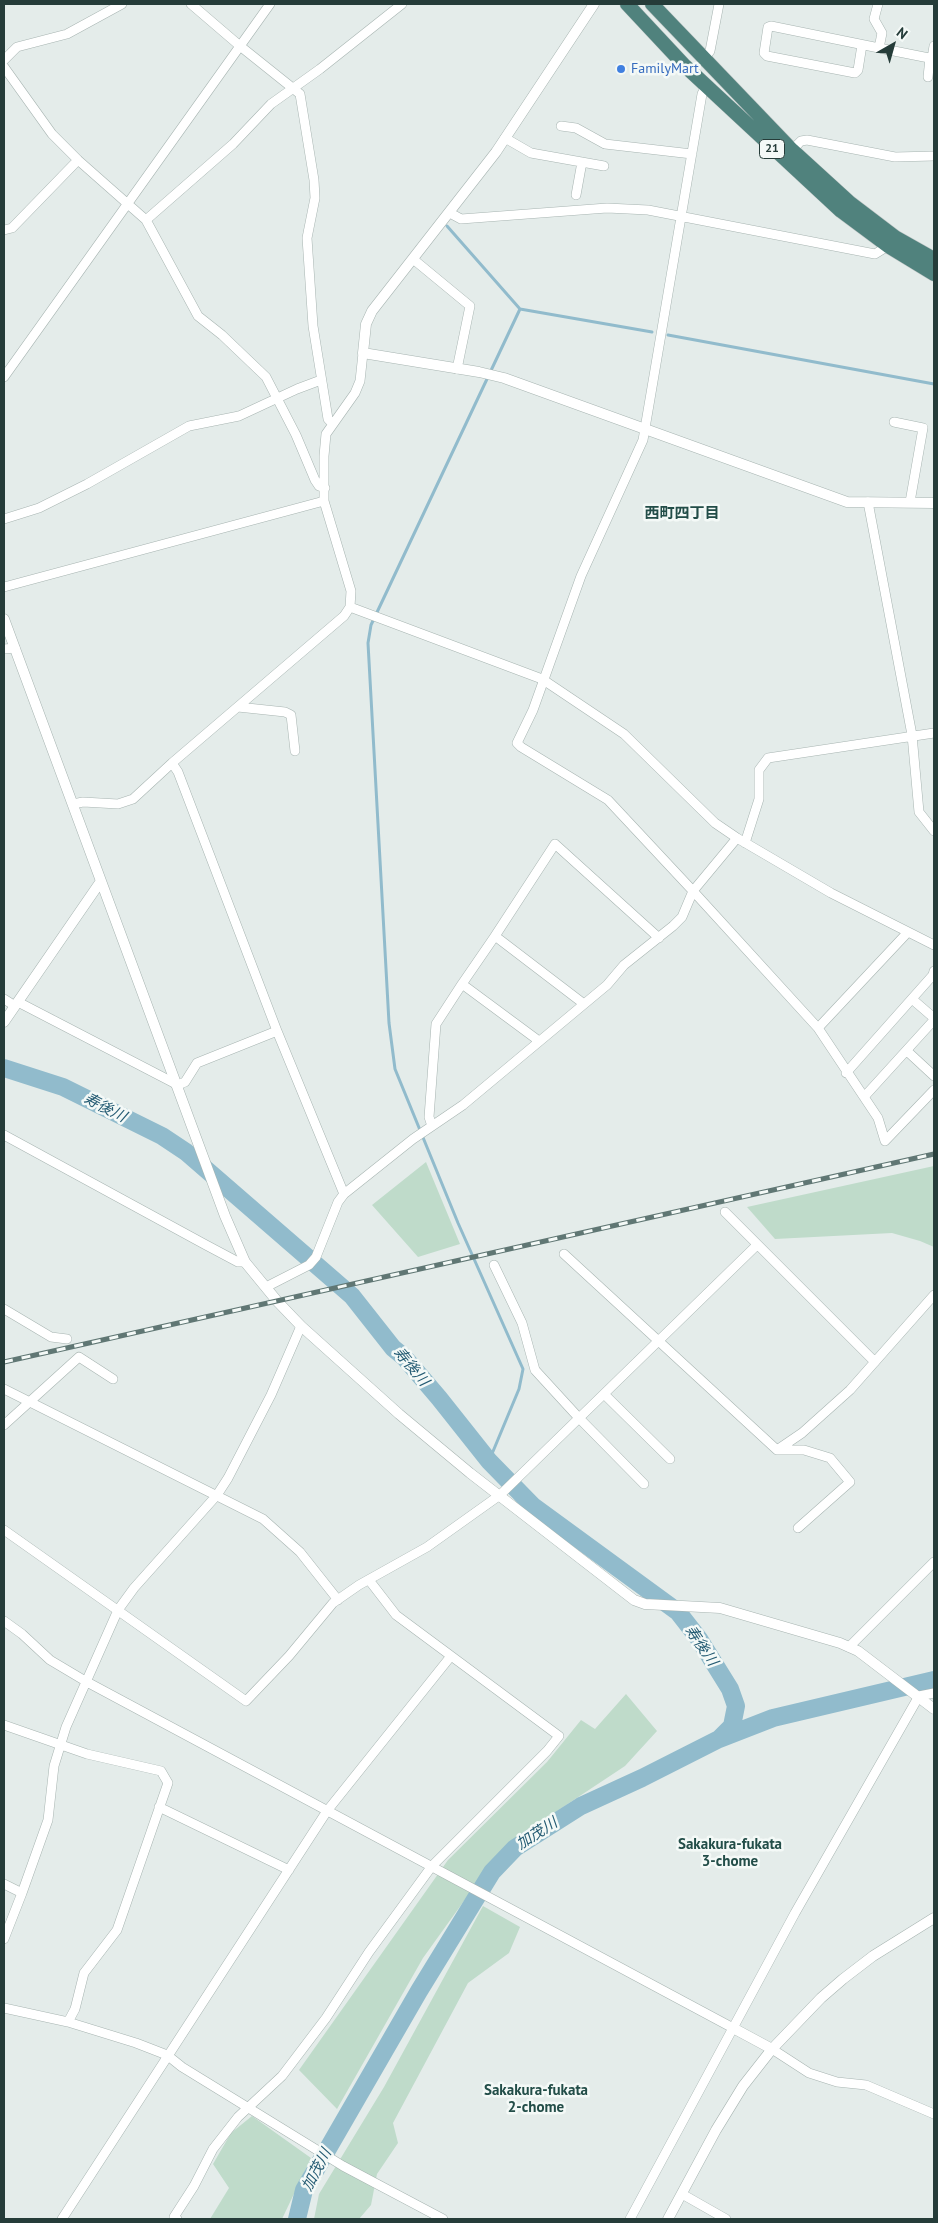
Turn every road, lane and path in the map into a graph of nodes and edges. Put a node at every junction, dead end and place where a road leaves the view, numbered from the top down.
1 (122, 4) edge
2 (190, 4) edge
3 (270, 4) edge
4 (402, 4) edge
5 (594, 4) edge
6 (627, 4) edge
7 (652, 4) edge
8 (719, 4) edge
9 (878, 4) edge
10 (862, 45) junction
11 (240, 46) junction
12 (934, 46) edge
13 (879, 48) junction
14 (932, 58) edge
15 (4, 60) edge
16 (704, 60) junction
17 (4, 67) edge
18 (928, 77) dead end
19 (707, 85) junction
20 (293, 90) junction
21 (560, 126) dead end
22 (505, 138) junction
23 (792, 150) junction
24 (692, 154) junction
25 (934, 156) edge
26 (78, 160) junction
27 (582, 162) junction
28 (604, 166) dead end
29 (576, 196) dead end
30 (127, 205) junction
31 (450, 213) junction
32 (682, 217) junction
33 (146, 220) junction
34 (4, 230) edge
35 (888, 246) junction
36 (413, 259) junction
37 (934, 259) edge
38 (934, 274) edge
39 (363, 353) junction
40 (457, 369) junction
41 (4, 377) edge
42 (322, 380) junction
43 (278, 399) junction
44 (894, 422) dead end
45 (332, 423) junction
46 (643, 429) junction
47 (324, 488) junction
48 (324, 501) junction
49 (868, 502) junction
50 (910, 502) junction
51 (934, 503) edge
52 (4, 519) edge
53 (4, 587) edge
54 (350, 607) junction
55 (4, 619) edge
56 (4, 648) edge
57 (15, 648) junction
58 (542, 679) junction
59 (238, 707) junction
60 (934, 733) edge
61 (912, 735) junction
62 (295, 752) dead end
63 (172, 764) junction
64 (73, 804) junction
65 (934, 831) edge
66 (741, 841) junction
67 (101, 881) junction
68 (693, 891) junction
69 (908, 932) junction
70 (495, 936) junction
71 (659, 938) junction
72 (934, 945) edge
73 (934, 971) edge
74 (462, 984) junction
75 (4, 999) edge
76 (912, 999) junction
77 (16, 1004) junction
78 (584, 1004) junction
79 (934, 1019) edge
80 (4, 1022) edge
81 (818, 1028) junction
82 (277, 1031) junction
83 (539, 1042) junction
84 (907, 1051) junction
85 (846, 1073) junction
86 (934, 1076) edge
87 (178, 1085) junction
88 (934, 1090) edge
89 (864, 1097) junction
90 (430, 1127) junction
91 (4, 1134) edge
92 (344, 1194) junction
93 (725, 1212) dead end
94 (757, 1245) junction
95 (564, 1254) dead end
96 (245, 1262) junction
97 (494, 1265) dead end
98 (266, 1286) junction
99 (934, 1295) edge
100 (4, 1309) edge
101 (301, 1326) junction
102 (67, 1339) dead end
103 (659, 1340) junction
104 (875, 1362) junction
105 (113, 1379) dead end
106 (4, 1389) edge
107 (604, 1394) junction
108 (30, 1403) junction
109 (579, 1418) junction
110 (4, 1425) edge
111 (777, 1450) junction
112 (670, 1459) dead end
113 (644, 1484) dead end
114 (503, 1493) junction
115 (217, 1495) junction
116 (798, 1528) dead end
117 (4, 1530) edge
118 (934, 1562) edge
119 (369, 1580) junction
120 (338, 1600) junction
121 (118, 1610) junction
122 (4, 1621) edge
123 (849, 1647) junction
124 (451, 1656) junction
125 (87, 1682) junction
126 (934, 1693) edge
127 (916, 1694) junction
128 (934, 1708) edge
129 (4, 1725) edge
130 (60, 1745) junction
131 (159, 1807) junction
132 (328, 1811) junction
133 (432, 1866) junction
134 (289, 1870) junction
135 (4, 1884) edge
136 (22, 1893) junction
137 (934, 1918) edge
138 (4, 1939) edge
139 (4, 2008) edge
140 (68, 2022) junction
141 (733, 2028) junction
142 (772, 2049) junction
143 (167, 2055) junction
144 (248, 2107) junction
145 (934, 2114) edge
146 (682, 2194) junction
147 (62, 2219) edge
148 (177, 2219) edge
149 (443, 2219) edge
150 (630, 2219) edge
151 (668, 2219) edge
152 (726, 2219) edge

1 - 15 street
2 - 11 street
3 - 11 street
4 - 20 street
5 - 22 street
6 - 19 highway, 21
7 - 16 highway, 21
8 - 16 street
9 - 13 street
10 - 10 street
10 - 13 street
11 - 20 street
11 - 30 street
12 - 14 street
13 - 14 street
14 - 18 street
16 - 23 highway, 21
17 - 26 street
19 - 24 street
19 - 35 highway, 21
20 - 33 street
20 - 42 street
21 - 24 street
22 - 27 street
22 - 31 street
23 - 25 street
23 - 37 highway, 21
24 - 32 street
26 - 30 street
26 - 34 street
27 - 28 street
27 - 29 street
30 - 33 street
30 - 41 street
31 - 32 street
31 - 36 street
32 - 35 street
32 - 46 street
33 - 43 street
35 - 38 highway, 21
36 - 39 street
36 - 40 street
39 - 40 street
39 - 45 street
40 - 46 street
42 - 43 street
42 - 45 street
43 - 47 street
43 - 52 street
44 - 50 street
45 - 47 street
46 - 49 street
46 - 58 street
47 - 48 street
48 - 53 street
48 - 54 street
49 - 50 street
49 - 61 street
50 - 51 street
54 - 58 street
54 - 59 street
55 - 57 street
56 - 57 street
57 - 64 street
58 - 66 street
58 - 68 street
59 - 62 street
59 - 63 street
60 - 61 street
61 - 65 street
61 - 66 street
63 - 64 street
63 - 82 street
64 - 67 street
66 - 68 street
66 - 69 street
67 - 77 street
67 - 87 street
68 - 71 street
68 - 81 street
69 - 72 street
69 - 81 street
70 - 71 street
70 - 74 street
70 - 78 street
71 - 78 street
73 - 76 street
74 - 83 street
74 - 90 street
75 - 77 street
76 - 79 street
76 - 85 street
77 - 80 street
77 - 87 street
78 - 83 street
79 - 84 street
81 - 85 street
82 - 87 street
82 - 92 street
83 - 90 street
84 - 86 street
84 - 89 street
85 - 89 street
87 - 96 street
88 - 89 street
90 - 92 street
91 - 96 street
92 - 98 street
93 - 94 street
94 - 103 street
94 - 104 street
95 - 103 street
96 - 98 street
97 - 109 street
98 - 101 street
99 - 104 street
100 - 102 street
101 - 114 street
101 - 115 street
103 - 107 street
103 - 111 street
104 - 111 street
105 - 108 street
106 - 108 street
107 - 109 street
107 - 112 street
108 - 110 street
108 - 115 street
109 - 113 street
109 - 114 street
111 - 116 street
114 - 119 street
114 - 123 street
115 - 120 street
115 - 121 street
117 - 121 street
118 - 123 street
119 - 120 street
119 - 124 street
120 - 121 street
121 - 125 street
122 - 125 street
123 - 127 street
124 - 132 street
124 - 133 street
125 - 130 street
125 - 132 street
126 - 127 street
127 - 128 street
127 - 141 street
129 - 130 street
130 - 131 street
130 - 136 street
131 - 134 street
131 - 140 street
132 - 133 street
132 - 134 street
133 - 141 street
133 - 144 street
134 - 143 street
135 - 136 street
136 - 138 street
137 - 142 street
139 - 140 street
140 - 143 street
141 - 142 street
141 - 150 street
142 - 145 street
142 - 146 street
143 - 144 street
143 - 147 street
144 - 148 street
144 - 149 street
146 - 151 street
146 - 152 street

